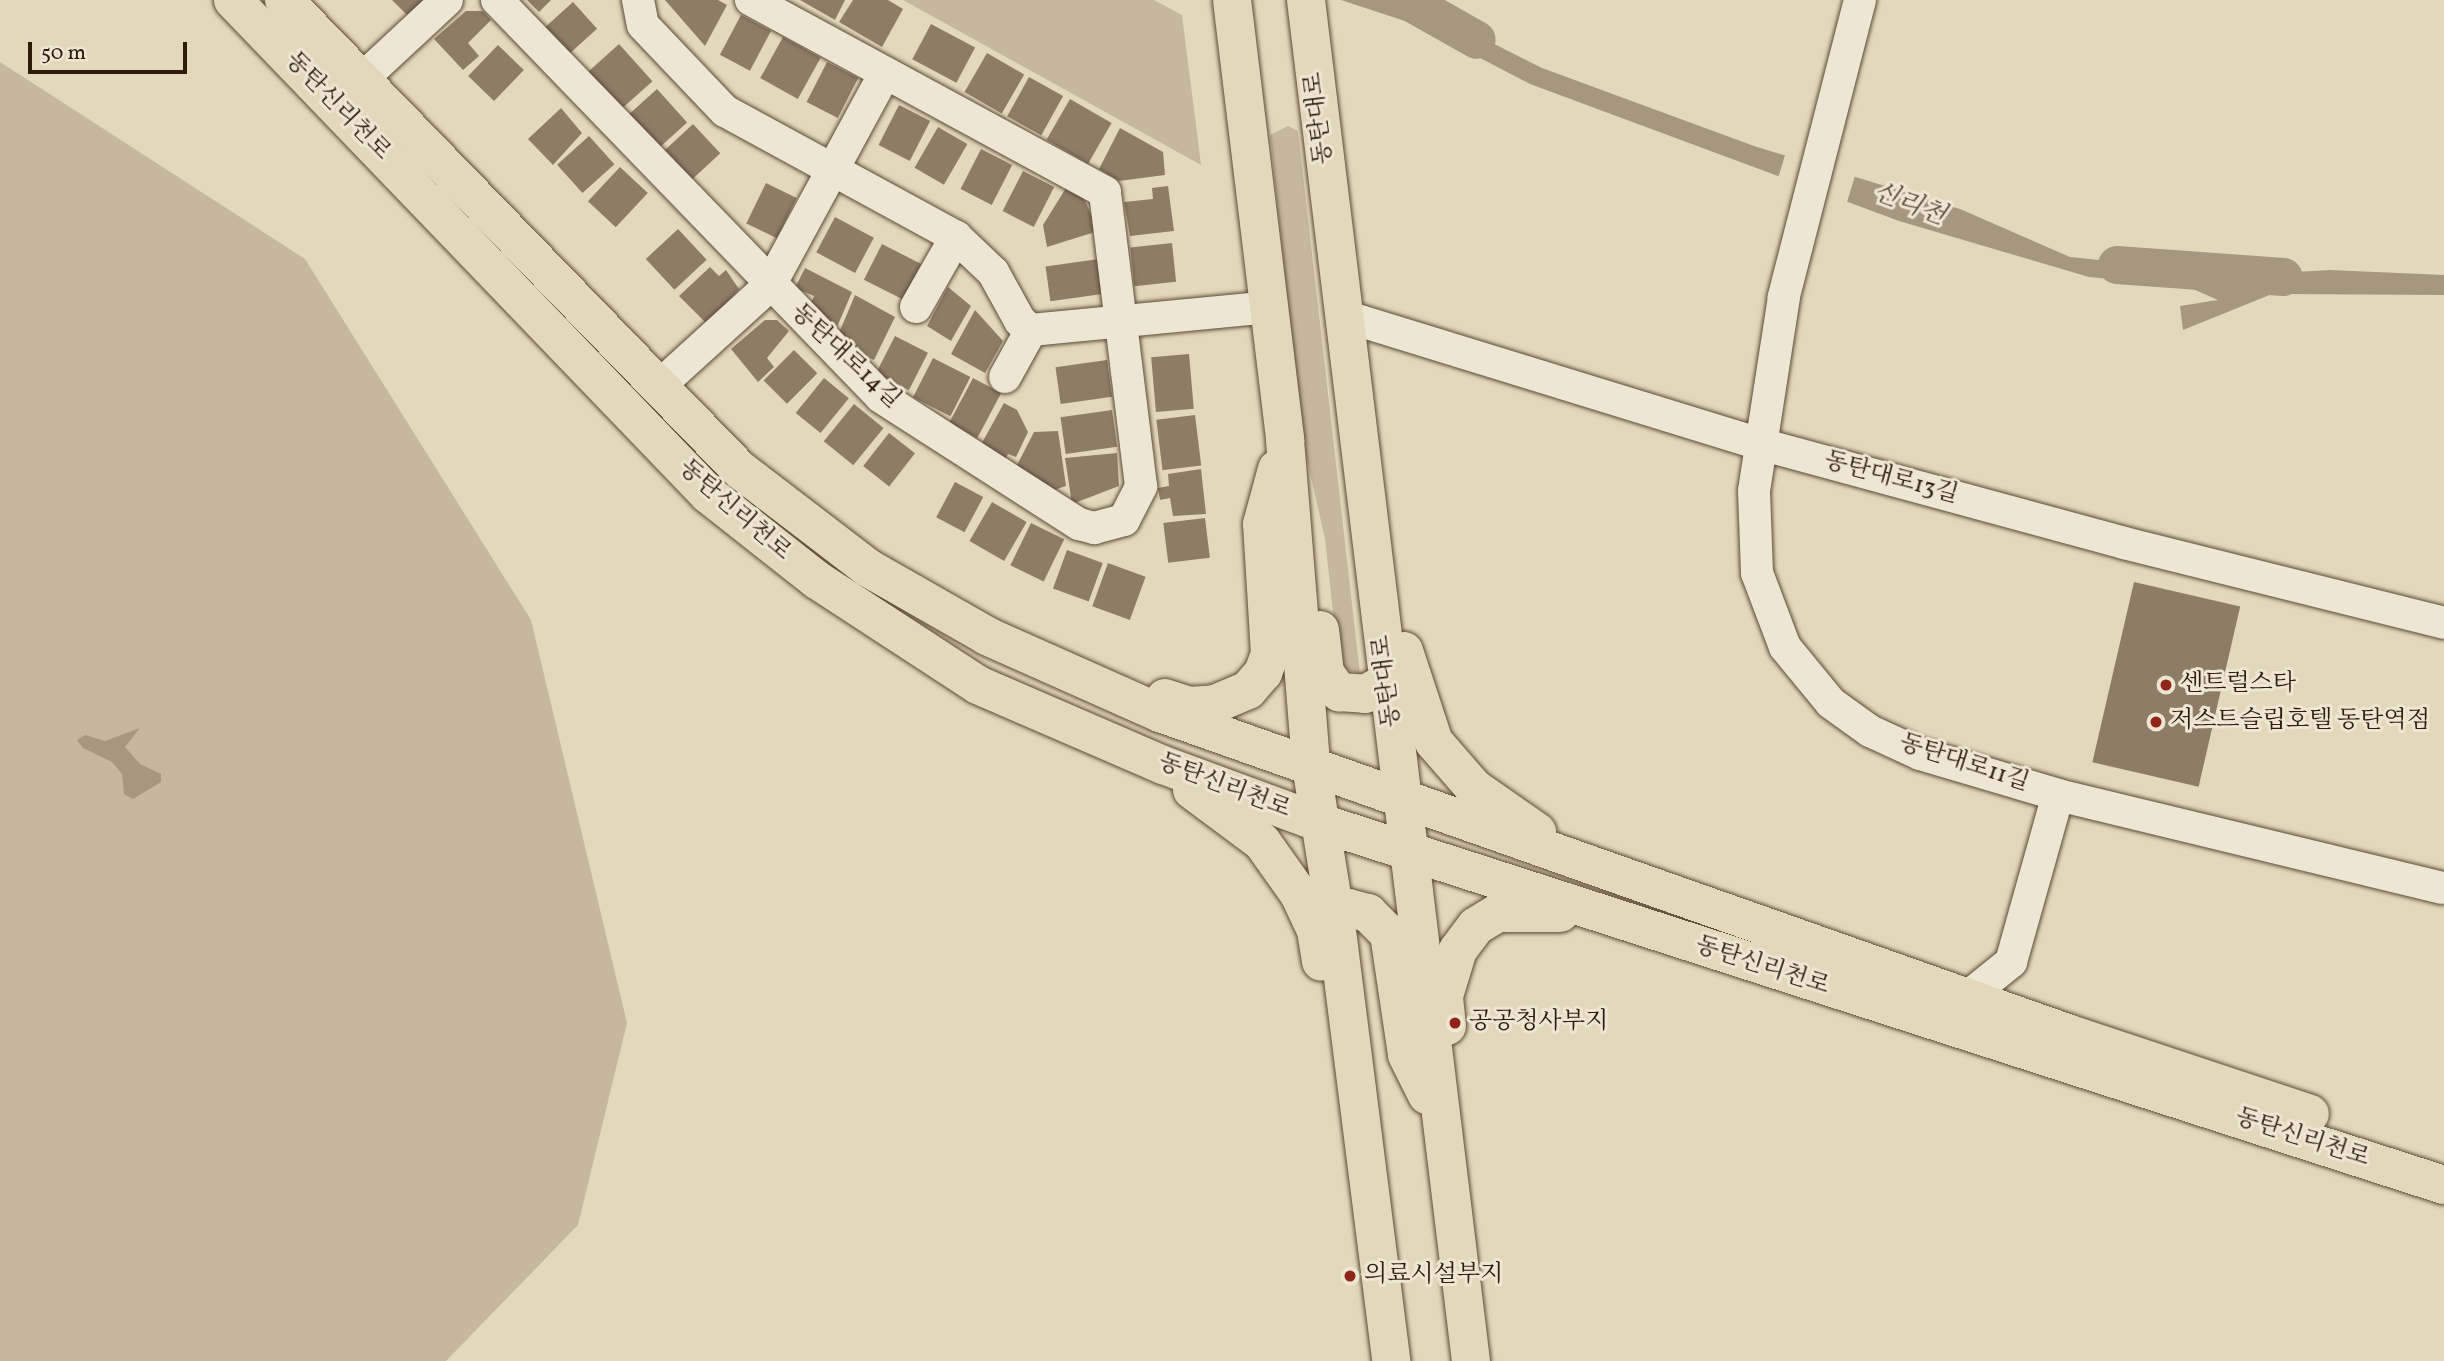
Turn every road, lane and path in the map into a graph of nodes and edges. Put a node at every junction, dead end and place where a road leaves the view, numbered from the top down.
1 (233, 0) edge
2 (284, 0) edge
3 (447, 0) edge
4 (497, 0) edge
5 (638, 0) edge
6 (751, 0) edge
7 (1232, 0) edge
8 (1306, 0) edge
9 (1860, 0) edge
10 (885, 73) junction
11 (362, 79) junction
12 (833, 169) junction
13 (956, 237) junction
14 (770, 285) junction
15 (1269, 306) junction
16 (916, 307) dead end
17 (1344, 316) junction
18 (1121, 321) junction
19 (1031, 330) junction
20 (1005, 377) dead end
21 (658, 387) junction
22 (1284, 439) junction
23 (1760, 444) junction
24 (1360, 449) junction
25 (2444, 623) edge
26 (987, 636) junction
27 (1388, 681) junction
28 (1072, 728) junction
29 (1311, 765) junction
30 (2059, 794) junction
31 (1402, 795) junction
32 (1321, 823) junction
33 (1409, 850) junction
34 (1585, 864) junction
35 (2442, 888) dead end
36 (1335, 915) junction
37 (1606, 918) junction
38 (1970, 995) junction
39 (1361, 1116) junction
40 (1442, 1125) junction
41 (2444, 1159) edge
42 (2444, 1185) edge
43 (1391, 1361) edge
44 (1471, 1361) edge

1 - 28 main road, 동탄신리천로
2 - 11 main road, 동탄신리천로
3 - 11 street
4 - 14 street, 동탄대로14길
5 - 12 street
6 - 10 street, 동탄대로14길
7 - 15 main road
8 - 17 main road, 동탄대로
9 - 23 street, 동탄대로11길
10 - 12 street
10 - 18 street, 동탄대로14길
11 - 21 main road, 동탄신리천로
12 - 13 street
12 - 14 street
13 - 16 street
13 - 19 street
14 - 18 street, 동탄대로14길
14 - 21 street
15 - 18 street
15 - 22 main road
17 - 23 street, 동탄대로13길
17 - 24 main road, 동탄대로
18 - 19 street
19 - 20 street
21 - 26 main road, 동탄신리천로
22 - 26 main road
22 - 27 main road
22 - 29 main road
23 - 25 street, 동탄대로13길
23 - 30 street, 동탄대로11길
24 - 27 main road, 동탄대로
24 - 34 main road
26 - 29 main road, 동탄신리천로
27 - 31 main road, 동탄대로
28 - 32 main road, 동탄신리천로
28 - 39 main road
29 - 31 main road, 동탄신리천로
29 - 32 main road
30 - 35 street, 동탄대로11길
30 - 38 street
31 - 33 main road, 동탄대로
31 - 34 main road, 동탄신리천로
32 - 33 main road, 동탄신리천로
32 - 36 main road
33 - 37 main road, 동탄신리천로
33 - 40 main road, 동탄대로
34 - 38 main road, 동탄신리천로
36 - 39 main road
36 - 40 main road
37 - 40 main road
37 - 42 main road, 동탄신리천로
38 - 41 main road, 동탄신리천로
39 - 43 main road
40 - 44 main road, 동탄대로

